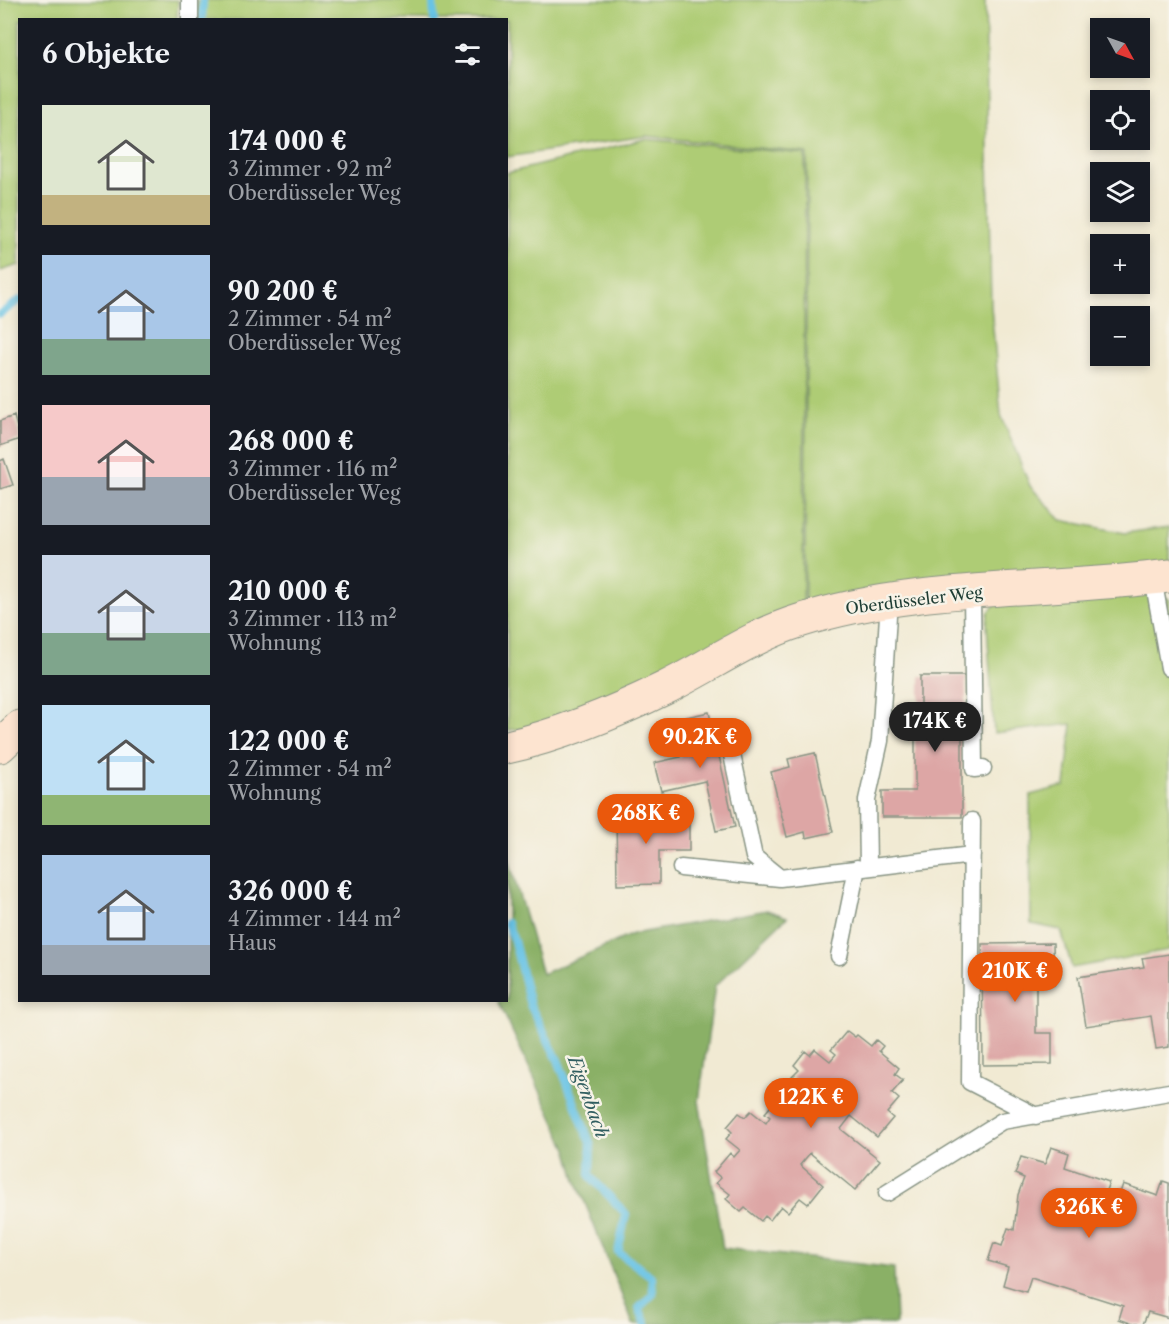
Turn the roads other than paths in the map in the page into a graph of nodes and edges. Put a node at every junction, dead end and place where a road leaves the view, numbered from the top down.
1 (190, 0) edge
2 (190, 18) edge
3 (1161, 577) edge
4 (972, 592) junction
5 (889, 600) junction
6 (1169, 668) edge
7 (18, 730) edge
8 (729, 741) dead end
9 (0, 746) edge
10 (508, 747) edge
11 (983, 768) dead end
12 (972, 821) dead end
13 (972, 855) junction
14 (862, 867) junction
15 (681, 868) dead end
16 (780, 878) junction
17 (839, 956) dead end
18 (1169, 1092) edge
19 (1036, 1116) junction
20 (887, 1193) dead end

1 - 2 lane
3 - 4 street, Oberdüsseler Weg
3 - 6 lane
4 - 5 street, Oberdüsseler Weg
4 - 11 lane
5 - 10 street, Oberdüsseler Weg
5 - 14 lane
7 - 9 street
8 - 16 lane
12 - 13 lane
13 - 14 lane
13 - 19 lane
14 - 16 lane
14 - 17 lane
15 - 16 lane
18 - 19 lane
19 - 20 lane

